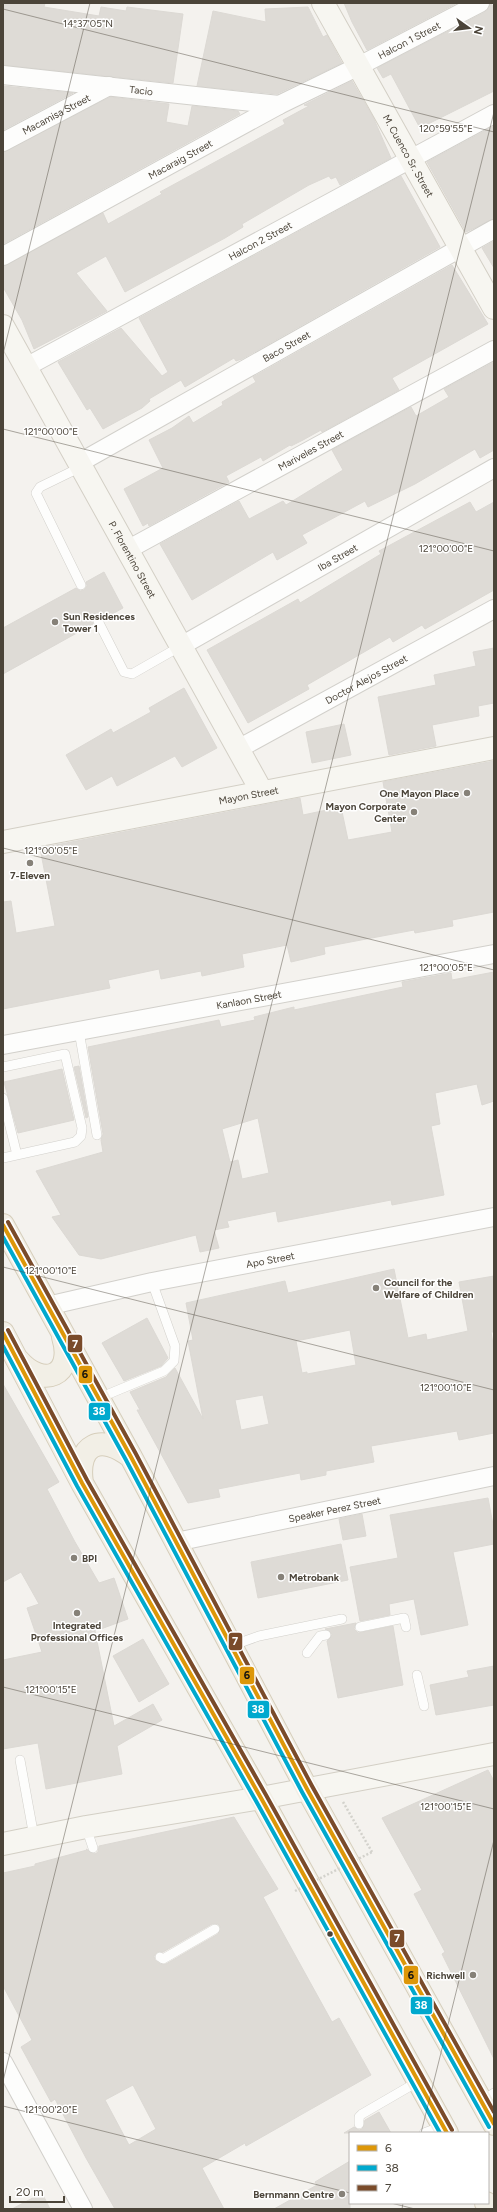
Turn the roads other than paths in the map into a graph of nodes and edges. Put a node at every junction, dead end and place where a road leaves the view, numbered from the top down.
1 (324, 3) edge
2 (480, 3) edge
3 (359, 66) junction
4 (3, 76) edge
5 (109, 86) junction
6 (279, 105) junction
7 (494, 114) edge
8 (3, 142) edge
9 (411, 160) junction
10 (494, 229) edge
11 (460, 247) junction
12 (3, 256) edge
13 (494, 308) edge
14 (3, 326) edge
15 (494, 350) edge
16 (26, 367) junction
17 (80, 465) junction
18 (494, 468) edge
19 (127, 550) junction
20 (81, 585) dead end
21 (494, 609) edge
22 (98, 622) dead end
23 (180, 651) junction
24 (494, 748) edge
25 (238, 749) junction
26 (262, 792) junction
27 (3, 842) edge
28 (494, 954) edge
29 (79, 1031) junction
30 (3, 1045) edge
31 (3, 1066) edge
32 (3, 1098) edge
33 (97, 1134) dead end
34 (17, 1155) junction
35 (3, 1158) edge
36 (494, 1217) edge
37 (3, 1225) edge
38 (152, 1282) junction
39 (47, 1306) junction
40 (60, 1330) junction
41 (3, 1333) edge
42 (16, 1358) junction
43 (97, 1399) junction
44 (131, 1457) junction
45 (494, 1476) edge
46 (82, 1483) junction
47 (176, 1542) junction
48 (342, 1619) dead end
49 (360, 1627) dead end
50 (406, 1627) dead end
51 (326, 1635) dead end
52 (231, 1646) junction
53 (307, 1653) dead end
54 (417, 1675) dead end
55 (424, 1706) dead end
56 (494, 1754) edge
57 (20, 1760) dead end
58 (307, 1789) junction
59 (261, 1798) junction
60 (86, 1827) junction
61 (34, 1838) junction
62 (3, 1844) edge
63 (93, 1848) dead end
64 (215, 1929) dead end
65 (160, 1957) dead end
66 (3, 2062) edge
67 (419, 2081) junction
68 (488, 2097) edge
69 (359, 2124) dead end
70 (494, 2124) edge
71 (438, 2131) edge
72 (82, 2209) edge

1 - 3 street, M. Cuenco Sr. Street
2 - 3 street, Halcon 1 Street
3 - 6 street, Macaraig Street
3 - 9 street, M. Cuenco Sr. Street
4 - 5 street, Tacio
5 - 6 street, Tacio
5 - 8 street, Macamisa Street
6 - 12 street, Macaraig Street
7 - 9 street, Halcon 2 Street
9 - 11 street, M. Cuenco Sr. Street
9 - 16 street, Halcon 2 Street
10 - 11 street, Baco Street
11 - 13 street, M. Cuenco Sr. Street
11 - 17 street, Baco Street
14 - 16 street, P. Florentino Street
15 - 19 street, Mariveles Street
16 - 17 street, P. Florentino Street
17 - 19 street, P. Florentino Street
17 - 20 lane
18 - 23 street, Iba Street
19 - 23 street, P. Florentino Street
21 - 25 street, Doctor Alejos Street
22 - 23 lane
23 - 25 street, P. Florentino Street
24 - 26 street, Mayon Street
25 - 26 street, P. Florentino Street
26 - 27 street, Mayon Street
28 - 29 street, Kanlaon Street
29 - 30 street, Kanlaon Street
29 - 33 lane
31 - 34 lane
32 - 34 lane
34 - 35 lane
36 - 38 street, Apo Street
37 - 39 main road
38 - 39 street, Apo Street
38 - 43 lane
39 - 40 main road
40 - 42 main road
40 - 43 main road
41 - 42 main road
42 - 46 main road
43 - 44 main road
44 - 46 main road
44 - 47 main road
45 - 47 street, Speaker Perez Street
46 - 59 main road
47 - 52 main road
48 - 52 lane
49 - 50 lane
51 - 53 lane
52 - 58 main road
54 - 55 lane
56 - 58 street
57 - 61 lane
58 - 59 street
58 - 68 main road
59 - 60 street
59 - 67 main road
60 - 61 street
60 - 63 lane
61 - 62 street
64 - 65 lane
66 - 72 street
67 - 69 lane
67 - 71 main road
68 - 70 main road

